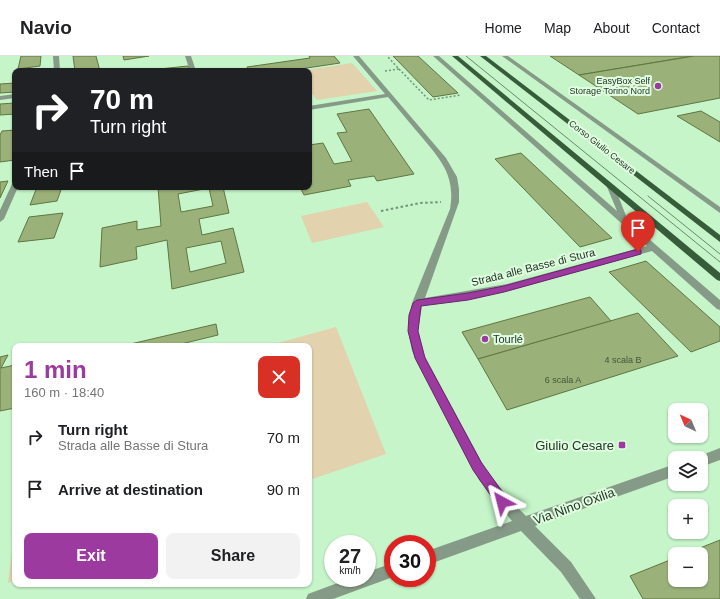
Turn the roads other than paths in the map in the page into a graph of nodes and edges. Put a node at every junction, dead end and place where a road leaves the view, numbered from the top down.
1 (56, 56) edge
2 (188, 56) edge
3 (356, 56) edge
4 (436, 56) edge
5 (455, 56) edge
6 (483, 56) edge
7 (505, 56) edge
8 (57, 68) edge
9 (192, 68) edge
10 (389, 94) junction
11 (12, 96) edge
12 (0, 98) edge
13 (312, 107) edge
14 (611, 187) junction
15 (13, 190) edge
16 (720, 211) edge
17 (0, 218) edge
18 (627, 224) junction
19 (720, 239) edge
20 (654, 247) junction
21 (720, 278) edge
22 (417, 303) junction
23 (720, 306) edge
24 (720, 454) edge
25 (708, 458) edge
26 (668, 473) edge
27 (524, 524) junction
28 (436, 555) edge
29 (384, 573) edge
30 (313, 599) edge
31 (589, 599) edge

1 - 8 street
2 - 9 street
3 - 10 street
4 - 18 street
5 - 14 main road
6 - 19 main road, Corso Giulio Cesare
7 - 16 street, Corso Giulio Cesare
10 - 13 street
10 - 22 street
11 - 12 street
14 - 18 street
14 - 21 main road
15 - 17 street
18 - 20 street
20 - 22 street, Strada alle Basse di Stura
20 - 23 street
22 - 27 street
24 - 25 street
26 - 27 street, Via Nino Oxilia
27 - 28 street, Via Nino Oxilia
27 - 31 street
29 - 30 street

